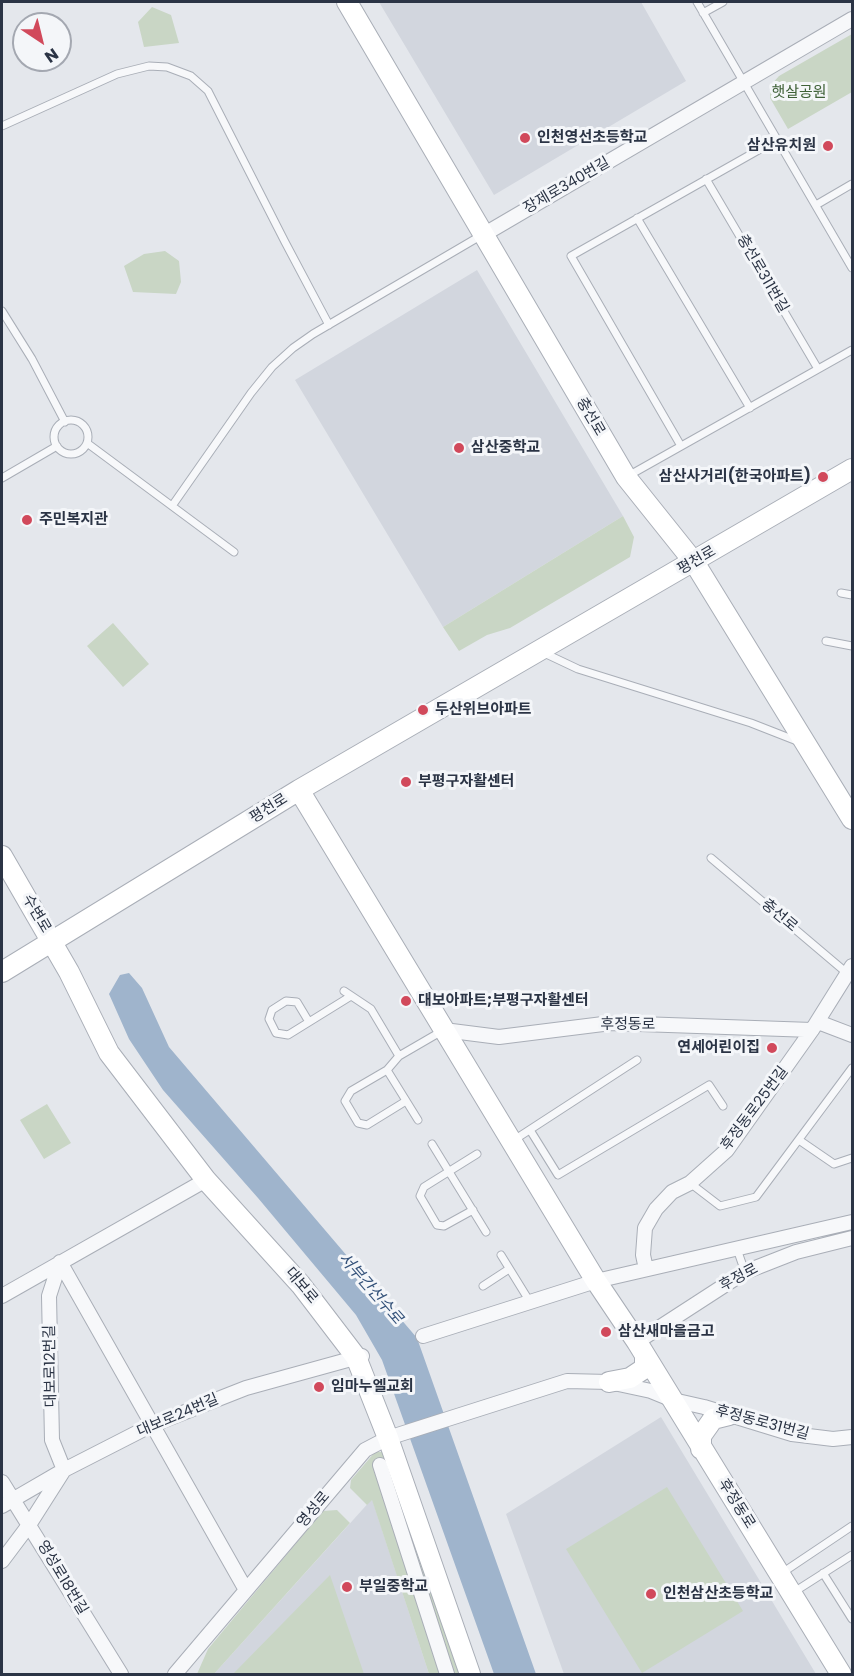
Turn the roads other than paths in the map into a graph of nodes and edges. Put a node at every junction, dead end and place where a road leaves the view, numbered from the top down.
1 (346, 2) edge
2 (697, 2) edge
3 (723, 2) edge
4 (703, 13) junction
5 (852, 19) edge
6 (744, 82) junction
7 (2, 126) edge
8 (778, 139) junction
9 (706, 179) junction
10 (852, 184) edge
11 (816, 205) junction
12 (637, 218) junction
13 (483, 235) junction
14 (852, 268) edge
15 (2, 311) edge
16 (329, 325) junction
17 (852, 350) edge
18 (818, 369) junction
19 (750, 408) junction
20 (65, 422) junction
21 (87, 443) junction
22 (57, 446) junction
23 (681, 446) junction
24 (852, 469) edge
25 (626, 477) junction
26 (2, 478) edge
27 (172, 506) junction
28 (234, 552) dead end
29 (694, 562) junction
30 (841, 593) dead end
31 (852, 595) edge
32 (826, 642) dead end
33 (852, 646) edge
34 (540, 651) junction
35 (805, 744) junction
36 (299, 790) junction
37 (852, 819) edge
38 (2, 856) edge
39 (711, 858) dead end
40 (52, 942) junction
41 (850, 970) edge
42 (2, 972) edge
43 (344, 991) dead end
44 (351, 996) junction
45 (309, 1022) junction
46 (815, 1026) junction
47 (444, 1030) junction
48 (852, 1035) edge
49 (399, 1056) junction
50 (637, 1060) dead end
51 (852, 1068) edge
52 (387, 1070) junction
53 (406, 1101) junction
54 (723, 1106) dead end
55 (418, 1120) dead end
56 (530, 1130) junction
57 (799, 1140) junction
58 (512, 1141) junction
59 (432, 1144) dead end
60 (477, 1154) dead end
61 (852, 1158) edge
62 (449, 1171) junction
63 (206, 1180) junction
64 (690, 1183) junction
65 (473, 1210) junction
66 (852, 1222) edge
67 (486, 1232) dead end
68 (852, 1238) edge
69 (737, 1249) junction
70 (501, 1255) dead end
71 (60, 1262) junction
72 (509, 1269) junction
73 (646, 1269) junction
74 (745, 1272) junction
75 (597, 1281) junction
76 (483, 1286) dead end
77 (2, 1296) edge
78 (530, 1302) junction
79 (423, 1336) dead end
80 (641, 1348) junction
81 (359, 1356) junction
82 (609, 1382) junction
83 (673, 1400) junction
84 (470, 1413) joint
85 (729, 1415) junction
86 (152, 1425) junction
87 (852, 1437) edge
88 (388, 1438) junction
89 (701, 1449) junction
90 (380, 1465) dead end
91 (64, 1470) junction
92 (2, 1482) edge
93 (7, 1503) edge
94 (29, 1525) junction
95 (852, 1526) edge
96 (852, 1555) edge
97 (2, 1562) edge
98 (823, 1573) junction
99 (780, 1574) junction
100 (246, 1590) junction
101 (792, 1593) junction
102 (852, 1619) edge
103 (121, 1674) edge
104 (175, 1674) edge
105 (447, 1674) edge
106 (470, 1674) edge
107 (841, 1674) edge

1 - 13 street, 충선로
2 - 4 lane
3 - 4 lane
4 - 6 lane
5 - 6 street, 장제로340번길
6 - 8 lane
6 - 13 street, 장제로340번길
7 - 16 lane
8 - 9 lane
8 - 11 lane
9 - 12 lane
9 - 18 lane, 충선로311번길
10 - 11 lane
11 - 14 lane
12 - 19 lane
12 - 23 lane
13 - 16 lane
13 - 25 street, 충선로
15 - 20 lane
16 - 27 lane
17 - 18 lane
18 - 19 lane
19 - 23 lane
20 - 21 lane
20 - 22 lane
21 - 22 lane
21 - 27 lane
22 - 26 lane
23 - 25 lane
24 - 29 street, 평천로
25 - 29 street, 충선로
27 - 28 lane
29 - 34 street, 평천로
29 - 35 street, 충선로
30 - 31 lane
32 - 33 lane
34 - 35 lane
34 - 36 street, 평천로
35 - 37 street, 충선로
36 - 40 street, 평천로
36 - 47 street, 후정동로
38 - 40 street, 수변로
39 - 41 lane, 충선로
40 - 42 street, 평천로
40 - 63 street, 대보로
41 - 46 street, 충선로
43 - 44 lane
44 - 45 lane
44 - 49 lane
45 - 45 lane
46 - 47 street, 후정동로
46 - 48 street
46 - 64 street, 후정동로25번길
47 - 49 lane
47 - 58 street, 후정동로
49 - 52 lane
50 - 56 lane
51 - 57 lane
52 - 53 lane
52 - 53 lane
53 - 55 lane
54 - 56 lane
56 - 58 lane
57 - 61 lane
57 - 64 lane
58 - 75 street, 후정동로
59 - 62 lane
60 - 62 lane
62 - 65 lane
62 - 65 lane
63 - 71 street
63 - 81 street, 대보로
64 - 73 street, 후정동로25번길
65 - 67 lane
66 - 69 street
68 - 74 street, 후정로
69 - 73 street
69 - 74 lane
70 - 72 lane
71 - 77 street
71 - 86 street
71 - 91 street, 대보로12번길
72 - 76 lane
72 - 78 lane
73 - 75 street
74 - 80 street, 후정로
75 - 78 street
75 - 80 street, 후정동로
78 - 79 street
80 - 82 street
80 - 83 street, 후정동로
81 - 86 street, 대보로24번길
81 - 88 street, 대보로
82 - 83 street, 후정동로31번길
82 - 84 street, 후정동로31번길
83 - 85 street, 후정동로31번길
83 - 89 street, 후정동로
84 - 88 street, 영성로
85 - 87 street, 후정동로31번길
85 - 89 street
86 - 91 street, 대보로24번길
86 - 100 street
88 - 100 street, 영성로
88 - 106 street, 대보로
89 - 99 street, 후정동로
90 - 105 street
91 - 93 street, 대보로24번길
91 - 94 street
92 - 93 street, 영성로18번길
93 - 94 street, 영성로18번길
94 - 97 street
94 - 103 street, 영성로18번길
95 - 99 lane
96 - 98 lane
98 - 101 lane
98 - 102 lane
99 - 101 street, 후정동로
100 - 104 street, 영성로
101 - 107 street, 후정동로

